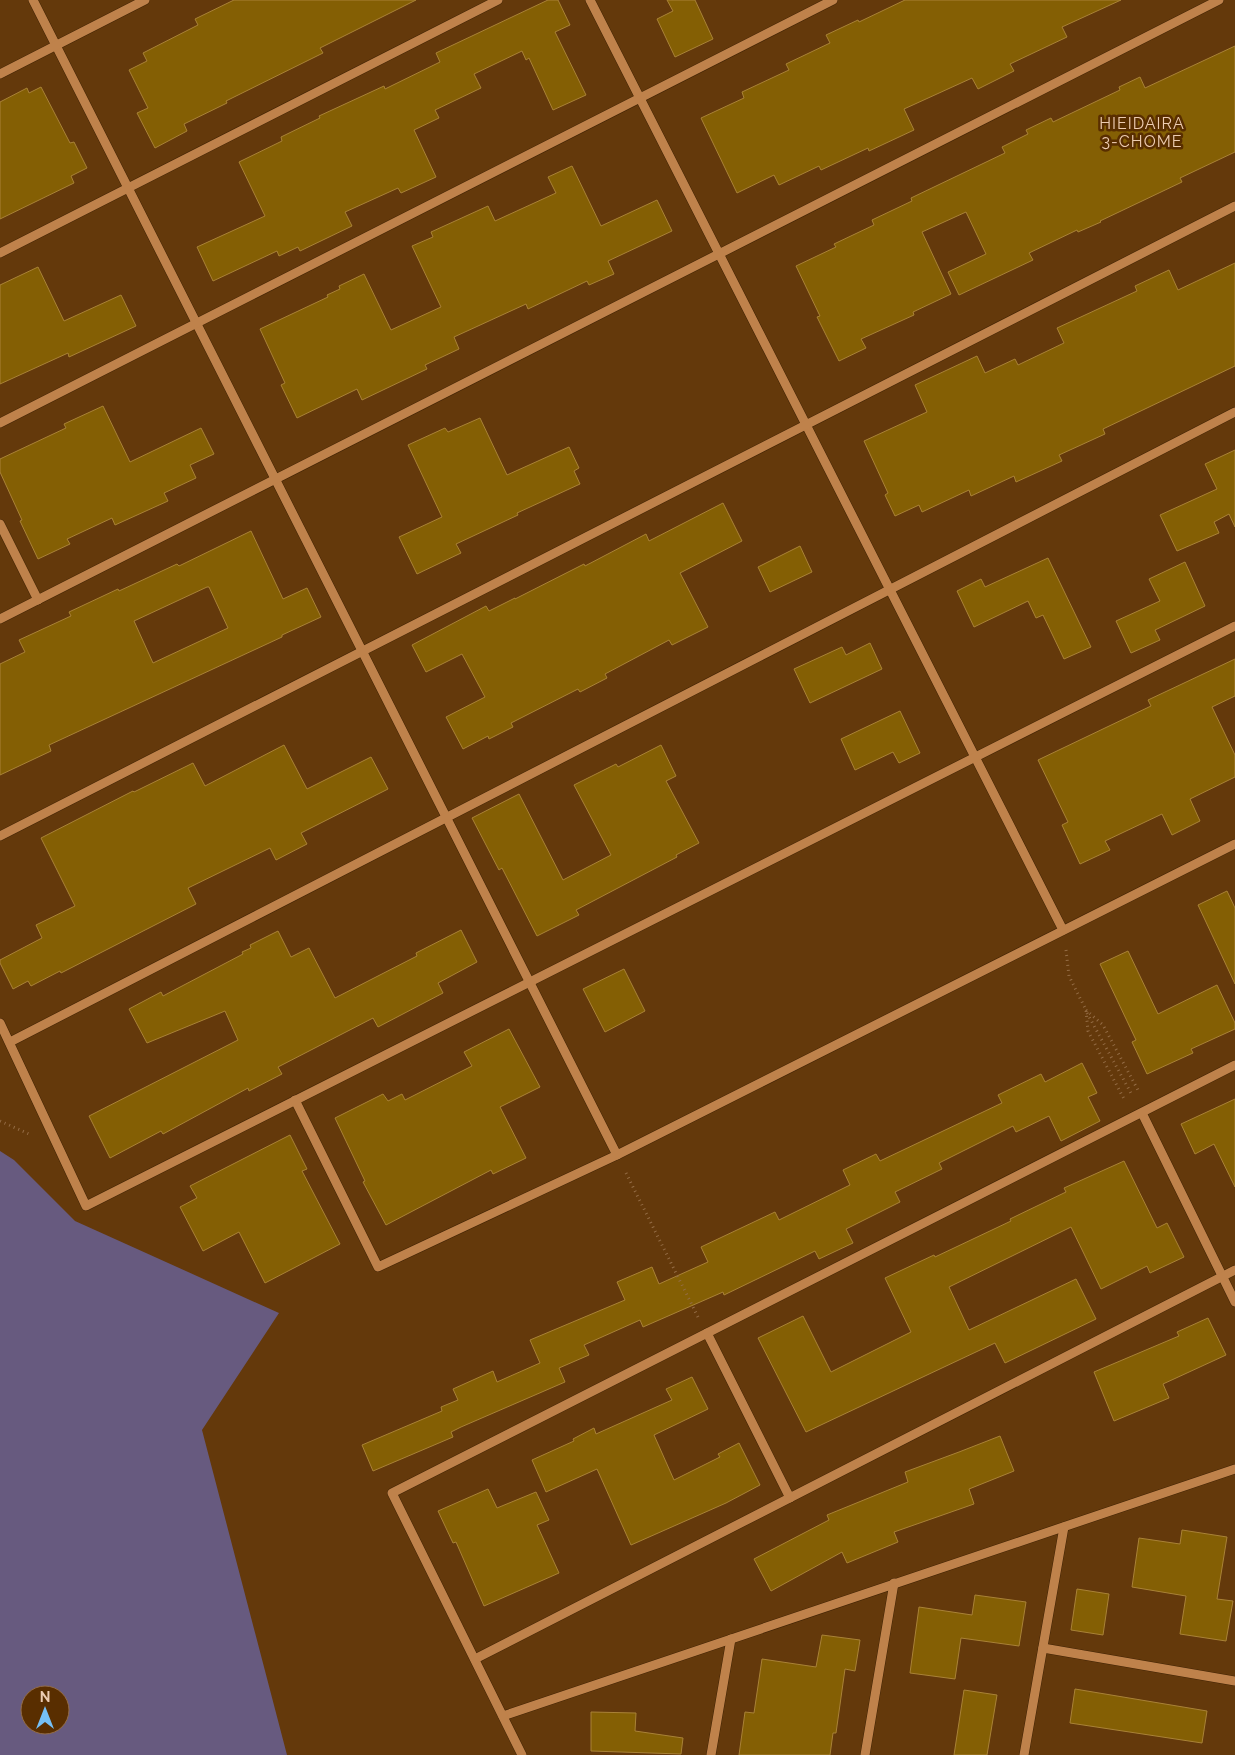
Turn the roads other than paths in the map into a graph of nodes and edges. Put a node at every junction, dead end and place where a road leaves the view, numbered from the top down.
1 (33, 0) edge
2 (145, 0) edge
3 (498, 0) edge
4 (590, 0) edge
5 (833, 0) edge
6 (1219, 0) edge
7 (56, 45) junction
8 (0, 74) edge
9 (640, 98) junction
10 (128, 188) junction
11 (1235, 206) edge
12 (0, 253) edge
13 (719, 254) junction
14 (196, 323) junction
15 (1235, 412) edge
16 (0, 423) edge
17 (806, 424) junction
18 (276, 479) junction
19 (0, 524) edge
20 (890, 589) junction
21 (38, 600) junction
22 (0, 619) edge
23 (1235, 626) edge
24 (362, 651) junction
25 (976, 757) junction
26 (446, 817) junction
27 (0, 836) edge
28 (1235, 844) edge
29 (1063, 930) junction
30 (530, 982) junction
31 (0, 1023) edge
32 (10, 1042) junction
33 (1235, 1065) edge
34 (296, 1100) junction
35 (1141, 1113) junction
36 (617, 1155) junction
37 (1235, 1270) edge
38 (1222, 1276) junction
39 (1235, 1302) edge
40 (707, 1333) junction
41 (1235, 1469) edge
42 (790, 1498) junction
43 (1064, 1527) junction
44 (894, 1584) junction
45 (731, 1639) junction
46 (1043, 1648) junction
47 (475, 1659) junction
48 (1235, 1681) edge
49 (503, 1716) junction
50 (522, 1755) edge
51 (711, 1755) edge
52 (865, 1755) edge
53 (1024, 1755) edge

1 - 7 street
2 - 7 street
3 - 10 street
4 - 9 street
5 - 9 street
6 - 13 street
7 - 8 street
7 - 10 street
9 - 13 street
9 - 14 street
10 - 12 street
10 - 14 street
11 - 17 street
13 - 17 street
13 - 18 street
14 - 16 street
14 - 18 street
15 - 20 street
17 - 20 street
17 - 24 street
18 - 21 street
18 - 24 street
19 - 21 street
20 - 25 street
20 - 26 street
21 - 22 street
23 - 25 street
24 - 26 street
24 - 27 street
25 - 29 street
25 - 30 street
26 - 30 street
26 - 32 street
28 - 29 street
29 - 36 street
30 - 34 street
30 - 36 street
31 - 32 street
32 - 34 street
33 - 35 street
34 - 36 street
35 - 38 street
35 - 40 street
37 - 38 street
38 - 39 street
38 - 42 street
40 - 42 street
40 - 47 street
41 - 43 street
42 - 47 street
43 - 44 street
43 - 46 street
44 - 45 street
44 - 52 street
45 - 49 street
45 - 51 street
46 - 48 street
46 - 53 street
47 - 49 street
49 - 50 street

